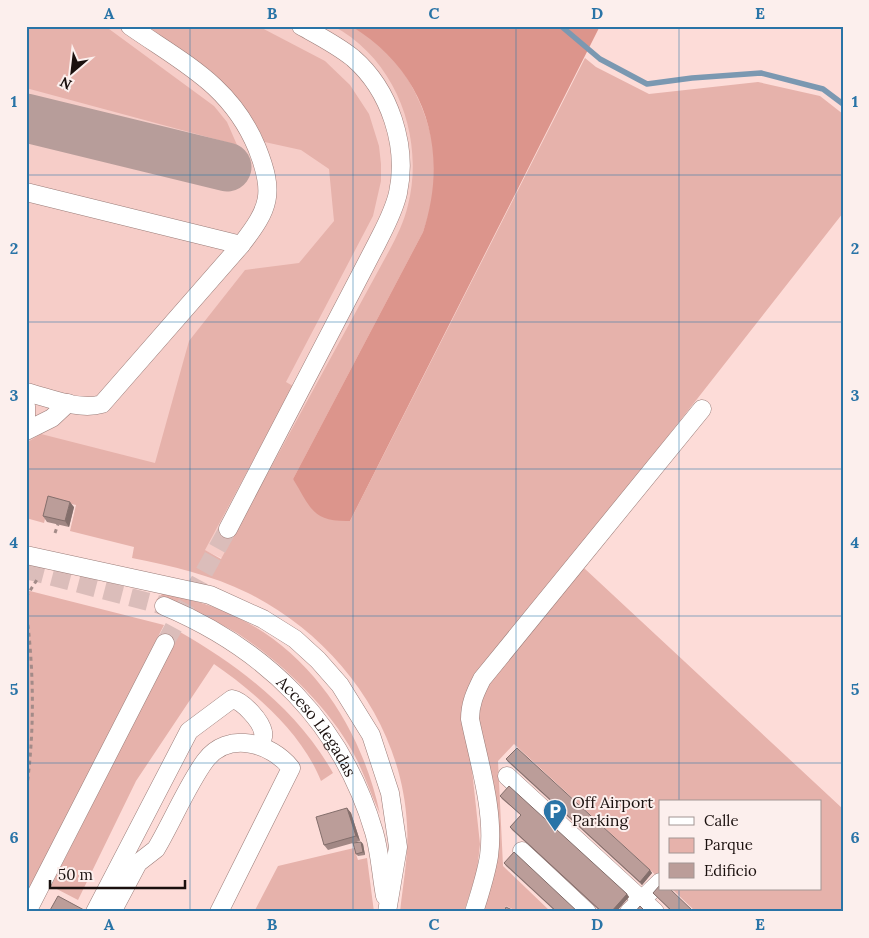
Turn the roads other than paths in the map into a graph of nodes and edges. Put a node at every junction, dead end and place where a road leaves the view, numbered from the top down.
1 (130, 26) edge
2 (301, 26) edge
3 (26, 192) edge
4 (241, 245) junction
5 (26, 392) edge
6 (68, 403) junction
7 (26, 406) edge
8 (702, 409) dead end
9 (26, 421) edge
10 (26, 431) edge
11 (228, 529) tunnel mouth
12 (26, 555) edge
13 (164, 606) tunnel mouth
14 (165, 643) tunnel mouth
15 (260, 744) junction
16 (507, 776) dead end
17 (522, 851) dead end
18 (659, 883) edge
19 (641, 899) junction
20 (387, 910) edge
21 (27, 912) edge
22 (95, 912) edge
23 (112, 912) edge
24 (219, 912) edge
25 (474, 912) edge
26 (587, 912) edge
27 (629, 912) edge
28 (655, 912) edge

1 - 4 street
2 - 11 street
3 - 4 street
4 - 6 street
5 - 6 street
6 - 10 street
7 - 9 street
8 - 25 street
12 - 20 street
13 - 20 street, Acceso Llegadas
14 - 21 street
15 - 22 street
15 - 23 street
15 - 24 street
16 - 19 street
17 - 26 street
18 - 19 street
19 - 27 street
19 - 28 street

